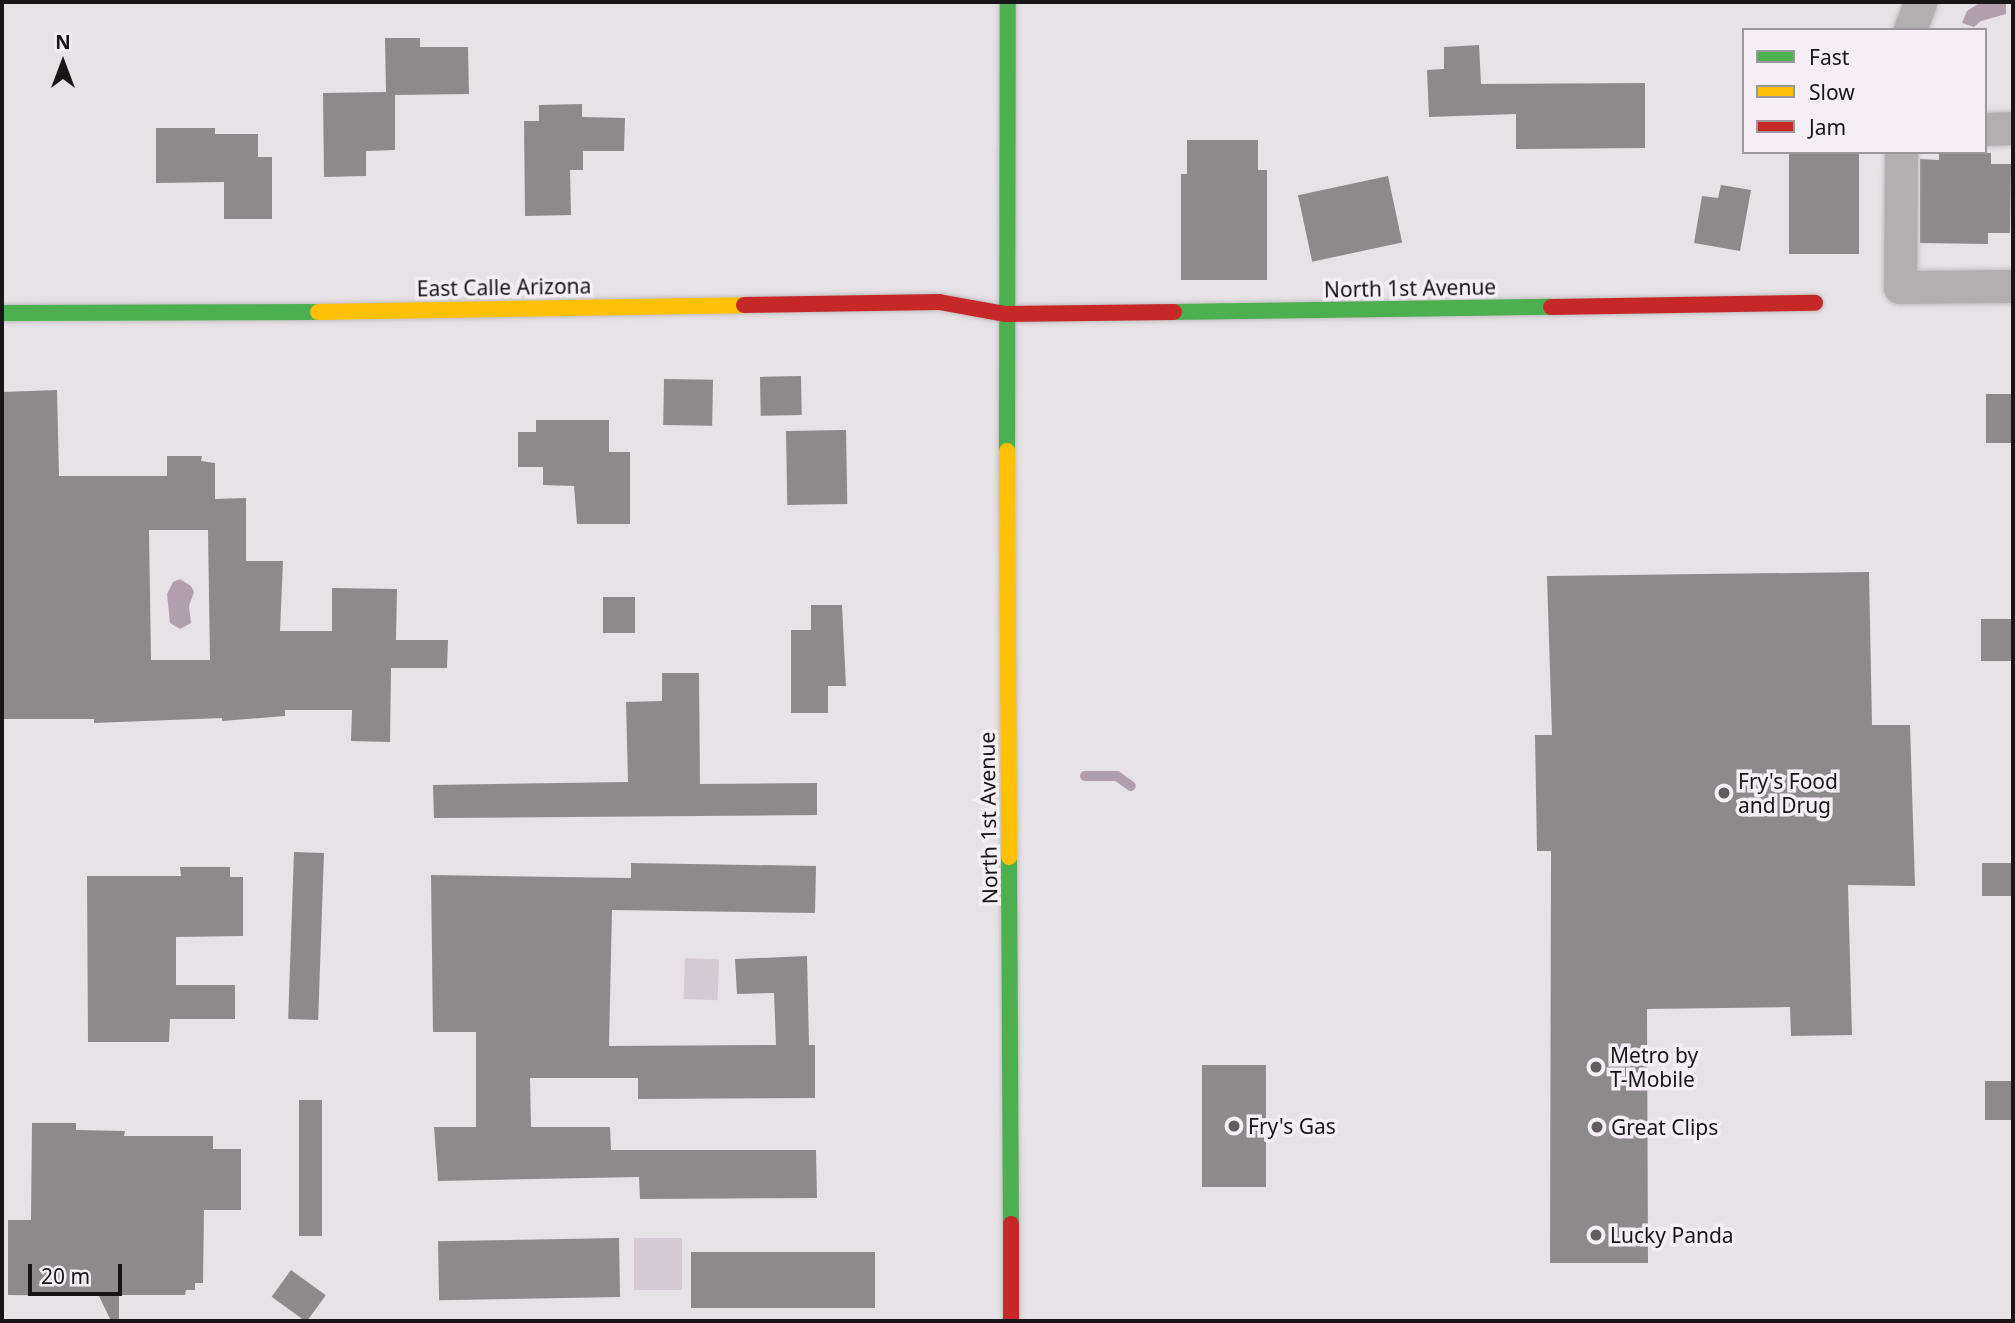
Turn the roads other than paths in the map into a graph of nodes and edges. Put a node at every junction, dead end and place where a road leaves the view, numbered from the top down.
1 (1008, 2) edge
2 (1920, 2) edge
3 (1911, 28) edge
4 (2013, 128) edge
5 (1987, 129) edge
6 (1901, 154) edge
7 (2013, 286) edge
8 (1815, 303) dead end
9 (2, 313) edge
10 (1006, 314) junction
11 (1011, 1321) edge

1 - 10 street, North 1st Avenue
2 - 3 street
4 - 5 street
6 - 7 street
8 - 10 street, North 1st Avenue
9 - 10 street, East Calle Arizona
10 - 11 street, North 1st Avenue

